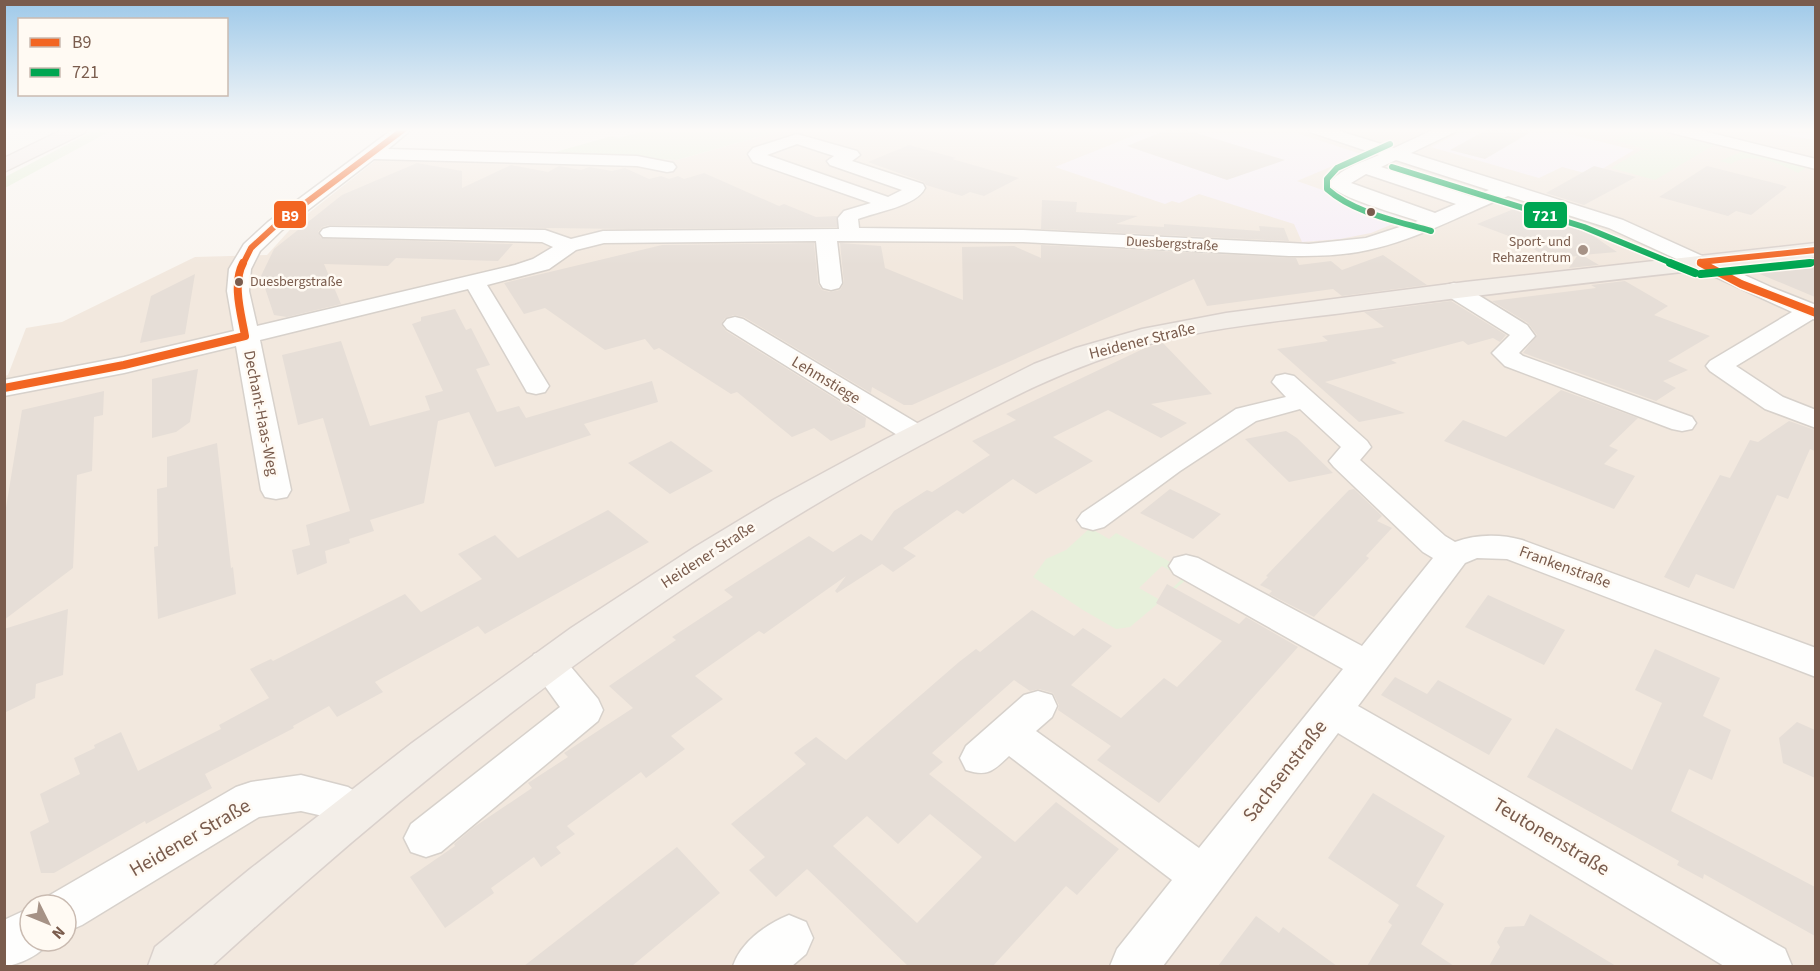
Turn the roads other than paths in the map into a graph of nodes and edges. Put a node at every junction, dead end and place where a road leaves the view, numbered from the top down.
1 (344, 174) edge
2 (802, 174) edge
3 (875, 174) edge
4 (1357, 174) edge
5 (1357, 174) edge
6 (1460, 174) edge
7 (1508, 189) junction
8 (888, 203) junction
9 (1453, 211) junction
10 (330, 233) dead end
11 (850, 235) junction
12 (826, 236) junction
13 (569, 246) junction
14 (1815, 250) edge
15 (1700, 262) junction
16 (474, 280) junction
17 (831, 283) dead end
18 (1454, 290) junction
19 (1813, 312) edge
20 (735, 324) dead end
21 (245, 336) junction
22 (536, 386) dead end
23 (4, 388) edge
24 (1815, 420) edge
25 (1682, 423) dead end
26 (917, 435) junction
27 (276, 490) dead end
28 (1093, 520) dead end
29 (1453, 555) junction
30 (1186, 566) dead end
31 (1815, 663) edge
32 (548, 664) junction
33 (1367, 665) junction
34 (1332, 710) junction
35 (1008, 732) dead end
36 (354, 813) junction
37 (426, 838) dead end
38 (1203, 877) junction
39 (78, 903) edge
40 (18, 938) edge
41 (4, 946) edge
42 (174, 966) edge
43 (1134, 966) edge
44 (1768, 966) edge

1 - 21 street, Dechant-Haas-Weg
2 - 8 street
3 - 8 street
4 - 9 street
5 - 9 street
6 - 7 street
7 - 9 street, Duesbergstraße
7 - 15 street
8 - 11 street
9 - 11 street, Duesbergstraße
10 - 13 street
11 - 12 street, Duesbergstraße
12 - 13 street, Duesbergstraße
12 - 17 street
13 - 16 street, Duesbergstraße
14 - 15 main road, Heidener Straße
15 - 18 main road, Heidener Straße
15 - 19 street
16 - 21 street, Duesbergstraße
16 - 22 street
18 - 25 street
18 - 26 main road, Heidener Straße
19 - 24 street
20 - 26 street, Lehmstiege
21 - 23 street, Duesbergstraße
21 - 27 street, Dechant-Haas-Weg
26 - 32 main road, Heidener Straße
28 - 29 street
29 - 31 street, Frankenstraße
29 - 33 street, Sachsenstraße
30 - 33 street
32 - 36 main road, Heidener Straße
32 - 37 street
33 - 34 street, Sachsenstraße
34 - 38 street, Sachsenstraße
34 - 44 street, Teutonenstraße
35 - 38 street
36 - 39 street, Heidener Straße
36 - 42 main road, Heidener Straße
38 - 43 street, Sachsenstraße
40 - 41 street

